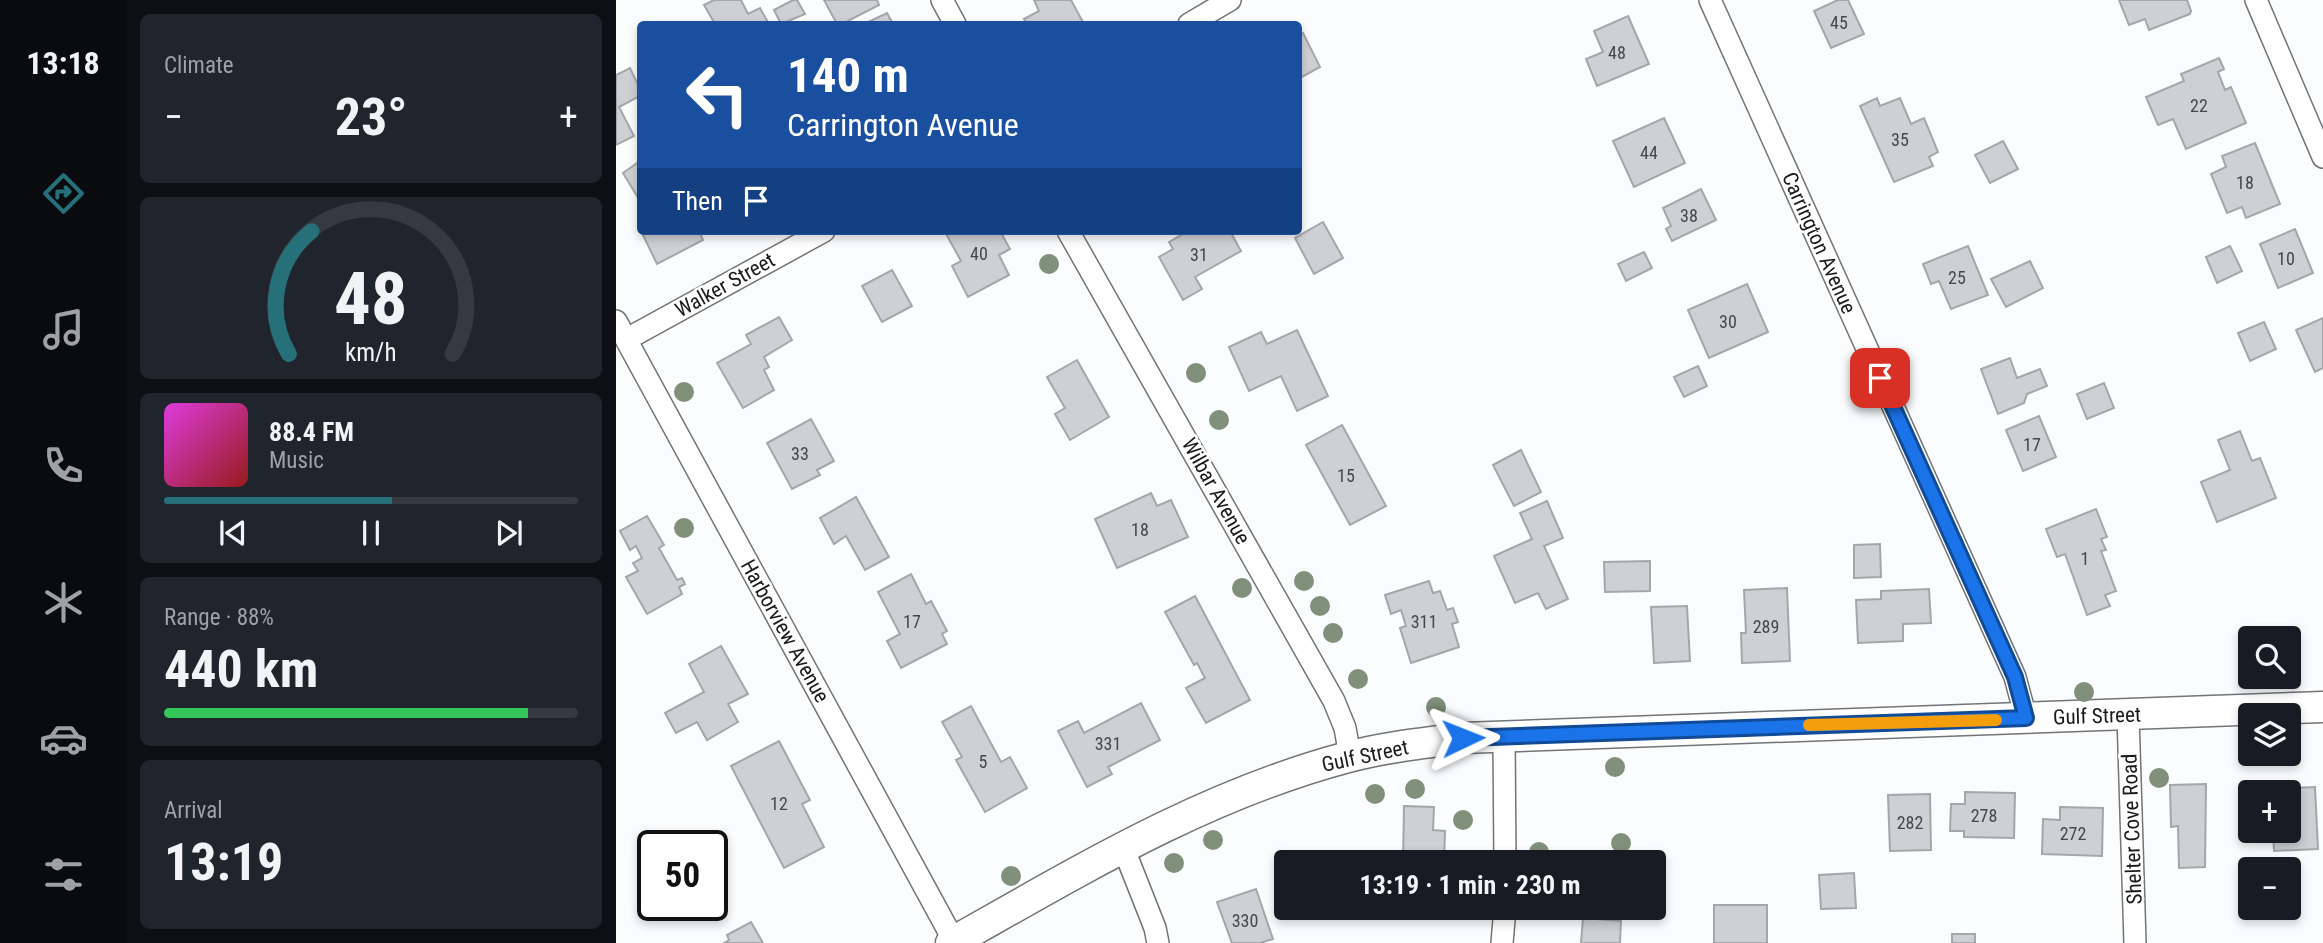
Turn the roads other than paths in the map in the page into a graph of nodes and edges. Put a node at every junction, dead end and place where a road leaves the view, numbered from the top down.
1 (942, 0) edge
2 (1230, 0) edge
3 (1710, 0) edge
4 (2256, 0) edge
5 (953, 21) edge
6 (1194, 21) edge
7 (2323, 157) edge
8 (817, 235) edge
9 (1070, 235) edge
10 (616, 321) edge
11 (627, 339) junction
12 (2323, 707) edge
13 (2128, 715) junction
14 (2026, 718) junction
15 (1504, 737) junction
16 (1350, 756) junction
17 (1123, 846) junction
18 (1505, 850) edge
19 (1504, 920) edge
20 (952, 942) edge
21 (1158, 943) edge
22 (1502, 943) edge
23 (2135, 943) edge

1 - 5 street
2 - 6 street
3 - 14 street, Carrington Avenue
4 - 7 street
8 - 11 street, Walker Street
9 - 16 street, Wilbar Avenue
10 - 11 street, Harborview Avenue
11 - 20 street, Harborview Avenue
12 - 13 main road, Gulf Street
13 - 14 main road, Gulf Street
13 - 23 street, Shelter Cove Road
14 - 15 main road, Gulf Street
15 - 16 main road, Gulf Street
15 - 18 street
16 - 17 main road, Gulf Street
17 - 20 main road, Gulf Street
17 - 21 street
19 - 22 street

